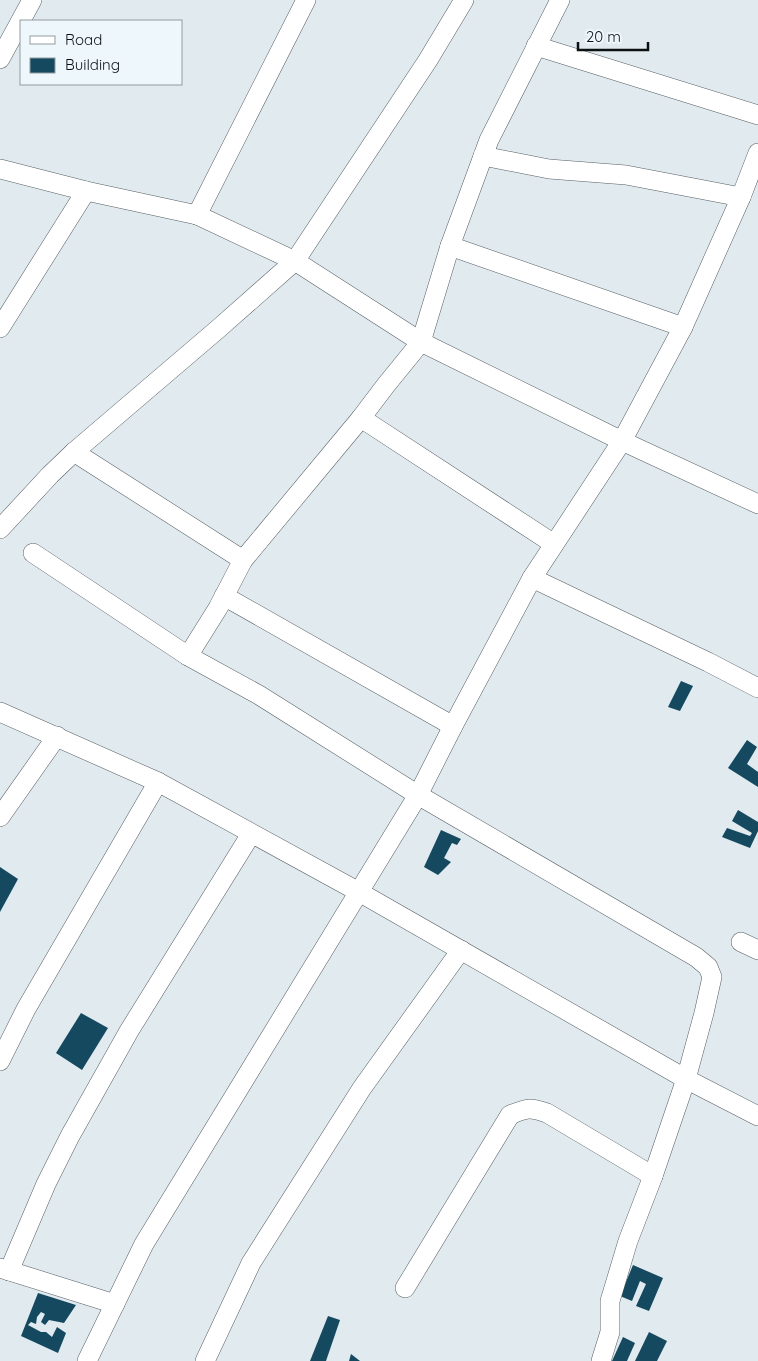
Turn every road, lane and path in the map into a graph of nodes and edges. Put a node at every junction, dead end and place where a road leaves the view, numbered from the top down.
1 (32, 0) edge
2 (306, 0) edge
3 (464, 0) edge
4 (560, 0) edge
5 (21, 20) edge
6 (20, 22) edge
7 (536, 46) junction
8 (0, 59) edge
9 (758, 115) edge
10 (758, 153) edge
11 (483, 156) junction
12 (0, 169) edge
13 (86, 191) junction
14 (741, 197) junction
15 (197, 215) junction
16 (450, 246) junction
17 (295, 261) junction
18 (683, 327) junction
19 (0, 328) edge
20 (421, 342) junction
21 (361, 418) junction
22 (622, 441) junction
23 (74, 452) junction
24 (758, 504) edge
25 (0, 529) edge
26 (554, 544) junction
27 (33, 553) dead end
28 (243, 560) junction
29 (532, 578) junction
30 (224, 596) junction
31 (188, 656) junction
32 (758, 688) edge
33 (0, 712) edge
34 (453, 726) junction
35 (57, 736) junction
36 (158, 782) junction
37 (418, 795) junction
38 (0, 817) edge
39 (251, 834) junction
40 (359, 892) junction
41 (461, 950) junction
42 (0, 1061) edge
43 (686, 1079) junction
44 (758, 1116) edge
45 (653, 1176) junction
46 (4, 1270) edge
47 (405, 1288) dead end
48 (115, 1304) junction
49 (87, 1361) edge
50 (205, 1361) edge
51 (601, 1361) edge

1 - 5 street
2 - 15 street
3 - 17 street
4 - 7 street
6 - 8 street
7 - 9 street
7 - 11 street
10 - 14 street
11 - 14 street
11 - 16 street
12 - 13 street
13 - 15 street
13 - 19 street
14 - 18 street
15 - 17 street
16 - 18 street
16 - 20 street
17 - 20 street
17 - 23 street
18 - 22 street
20 - 21 street
20 - 22 street
21 - 26 street
21 - 28 street
22 - 24 street
22 - 26 street
23 - 25 street
23 - 28 street
26 - 29 street
27 - 31 street
28 - 30 street
29 - 32 street
29 - 34 street
30 - 31 street
30 - 34 street
31 - 37 street
33 - 35 street
34 - 37 street
35 - 36 street
35 - 38 street
36 - 39 street
36 - 42 street
37 - 40 street
37 - 43 street
39 - 40 street
39 - 46 street
40 - 41 street
40 - 48 street
41 - 43 street
41 - 50 street
43 - 44 street
43 - 45 street
45 - 47 street
45 - 51 street
46 - 48 street
48 - 49 street

